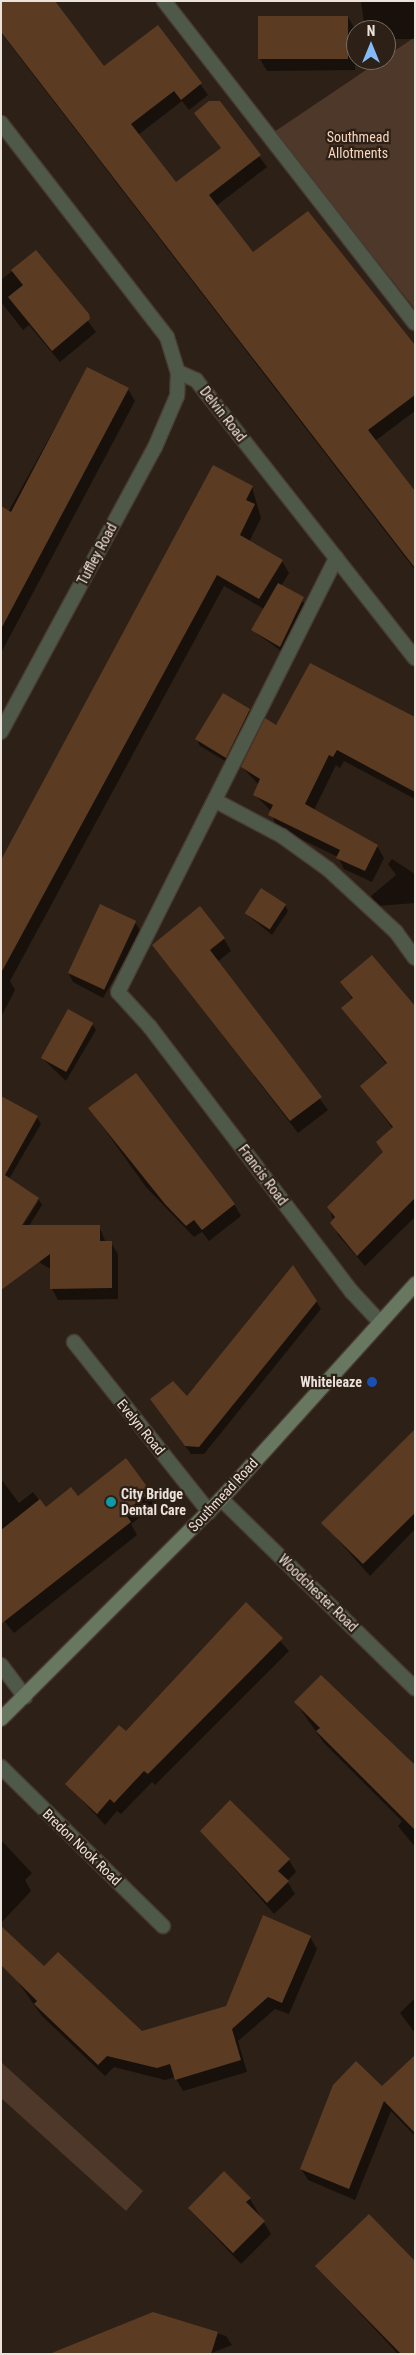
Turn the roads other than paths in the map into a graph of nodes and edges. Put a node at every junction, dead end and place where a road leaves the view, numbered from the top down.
1 (164, 1) edge
2 (1, 123) edge
3 (415, 323) edge
4 (178, 372) junction
5 (336, 558) junction
6 (415, 658) edge
7 (1, 732) edge
8 (216, 801) junction
9 (415, 958) edge
10 (415, 1284) edge
11 (378, 1320) junction
12 (74, 1342) dead end
13 (221, 1499) junction
14 (208, 1512) junction
15 (1, 1665) edge
16 (415, 1688) edge
17 (25, 1697) junction
18 (1, 1719) edge
19 (1, 1767) edge
20 (163, 1926) dead end

1 - 3 street
2 - 4 street
4 - 5 street, Delvin Road
4 - 7 street, Tuffley Road
5 - 6 street, Delvin Road
5 - 8 street
8 - 9 street
8 - 11 street, Francis Road
10 - 11 main road, Southmead Road
11 - 13 main road, Southmead Road
12 - 14 street, Evelyn Road
13 - 14 main road, Southmead Road
13 - 16 street, Woodchester Road
14 - 17 main road, Southmead Road
15 - 17 street
17 - 18 main road, Southmead Road
19 - 20 street, Bredon Nook Road

